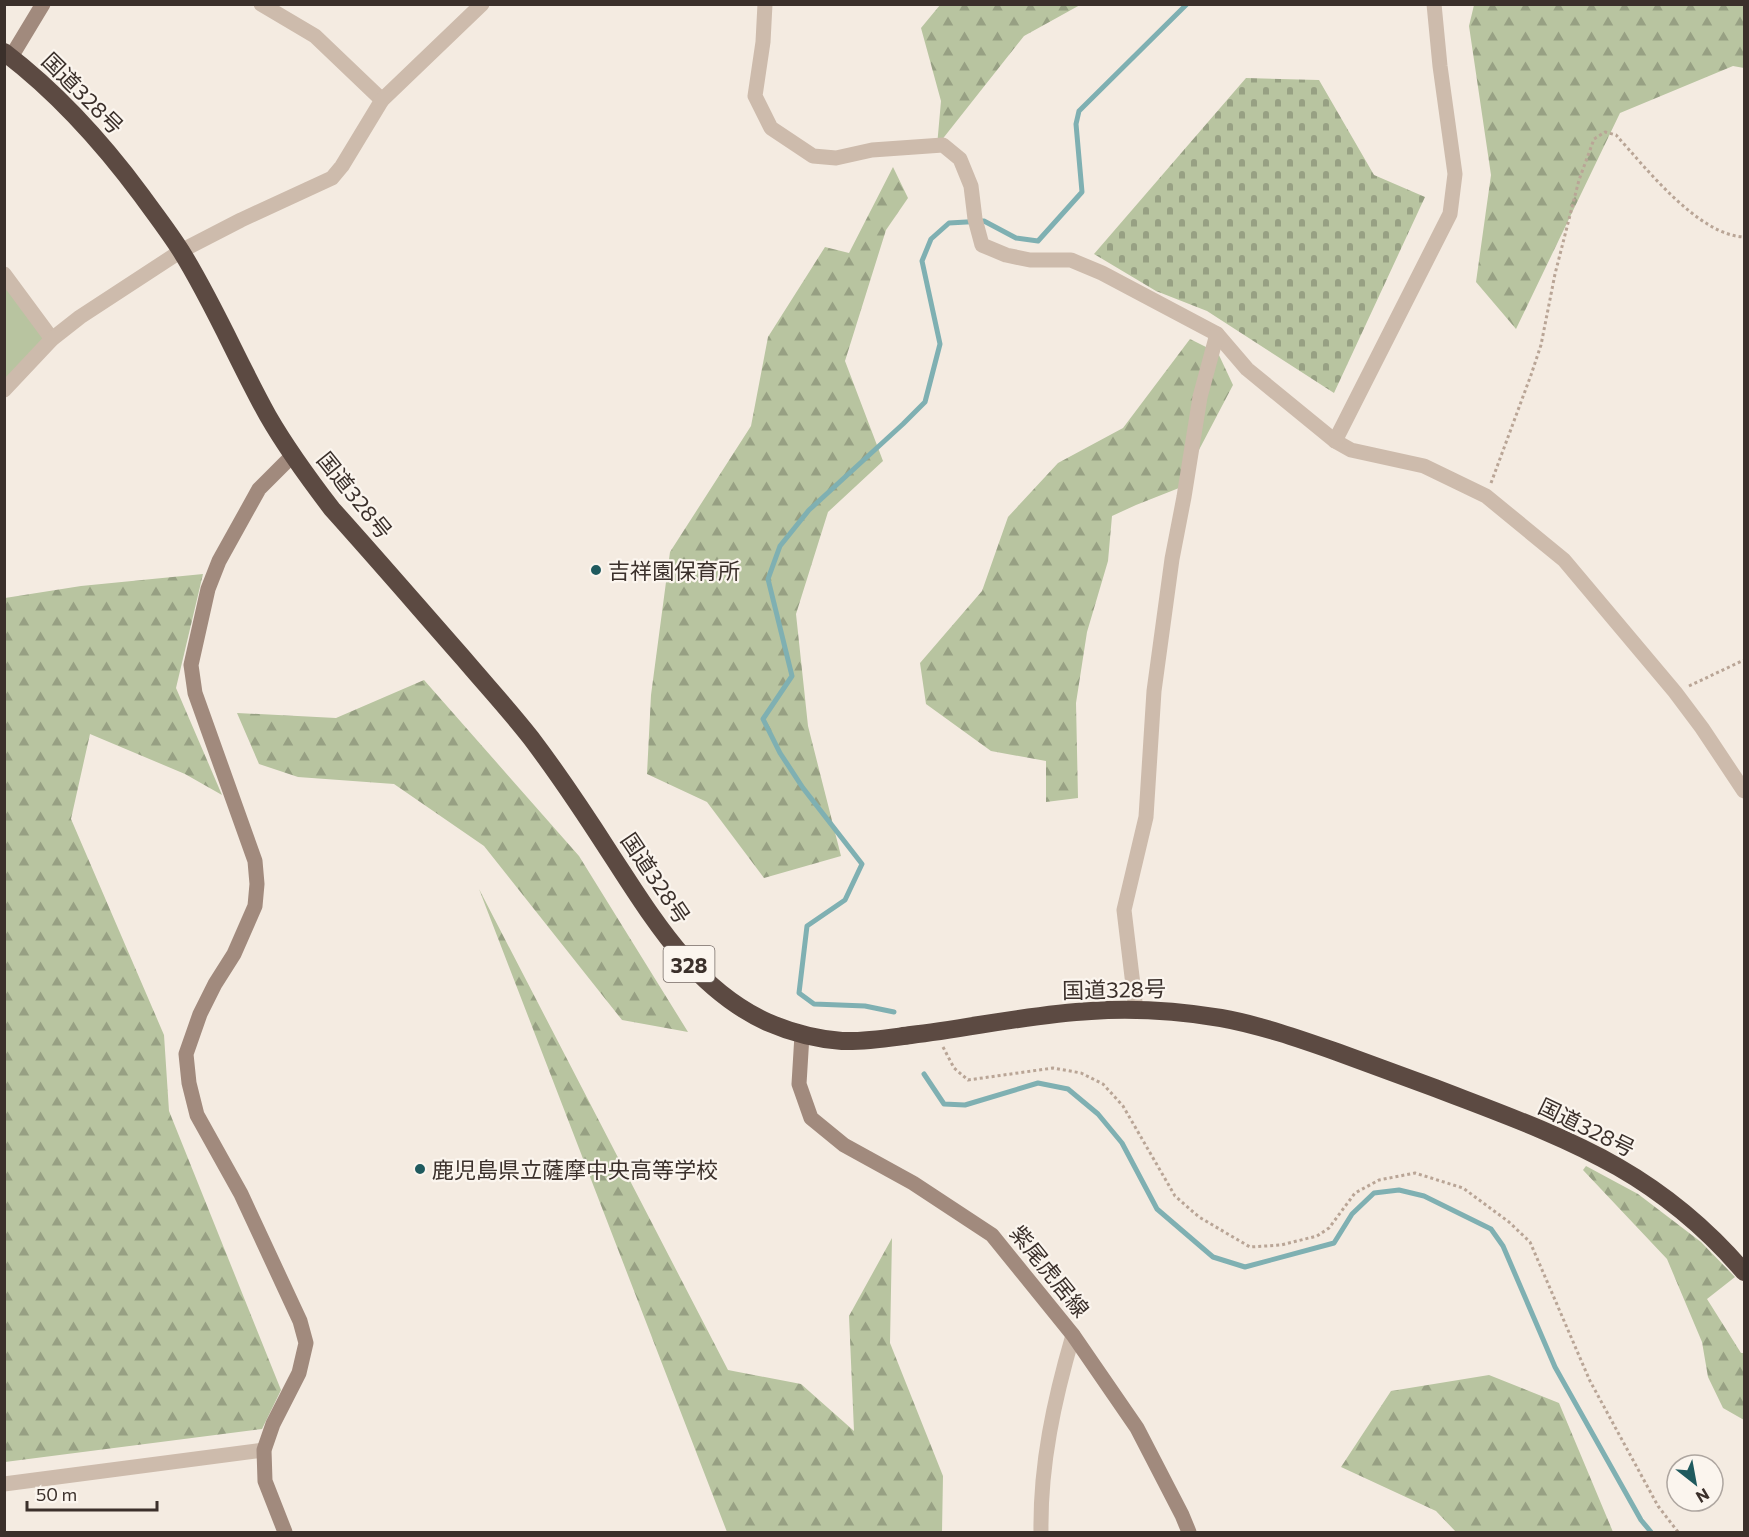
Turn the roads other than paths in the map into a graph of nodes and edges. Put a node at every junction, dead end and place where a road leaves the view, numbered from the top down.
1 (43, 4) edge
2 (261, 4) edge
3 (482, 4) edge
4 (765, 4) edge
5 (1434, 4) edge
6 (7, 59) edge
7 (382, 100) junction
8 (181, 251) junction
9 (4, 274) edge
10 (1216, 334) junction
11 (52, 339) junction
12 (4, 390) edge
13 (1335, 441) junction
14 (292, 456) junction
15 (1744, 791) edge
16 (1136, 1010) junction
17 (802, 1035) junction
18 (1744, 1272) edge
19 (1073, 1335) junction
20 (264, 1450) junction
21 (4, 1484) edge
22 (285, 1533) edge
23 (1041, 1533) edge
24 (1189, 1533) edge

1 - 6 street
2 - 7 street
3 - 7 street
4 - 10 street
5 - 13 street
6 - 8 highway, 国道328号 / 328
7 - 8 street
8 - 11 street
8 - 14 highway, 国道328号 / 328
9 - 11 street
10 - 13 street
10 - 16 street
11 - 12 street
13 - 15 street
14 - 17 highway, 国道328号 / 328
14 - 20 street
16 - 17 highway, 国道328号 / 328
16 - 18 highway, 国道328号 / 328
17 - 19 street, 紫尾虎居線
19 - 23 street
19 - 24 street, 紫尾虎居線
20 - 21 street
20 - 22 street

